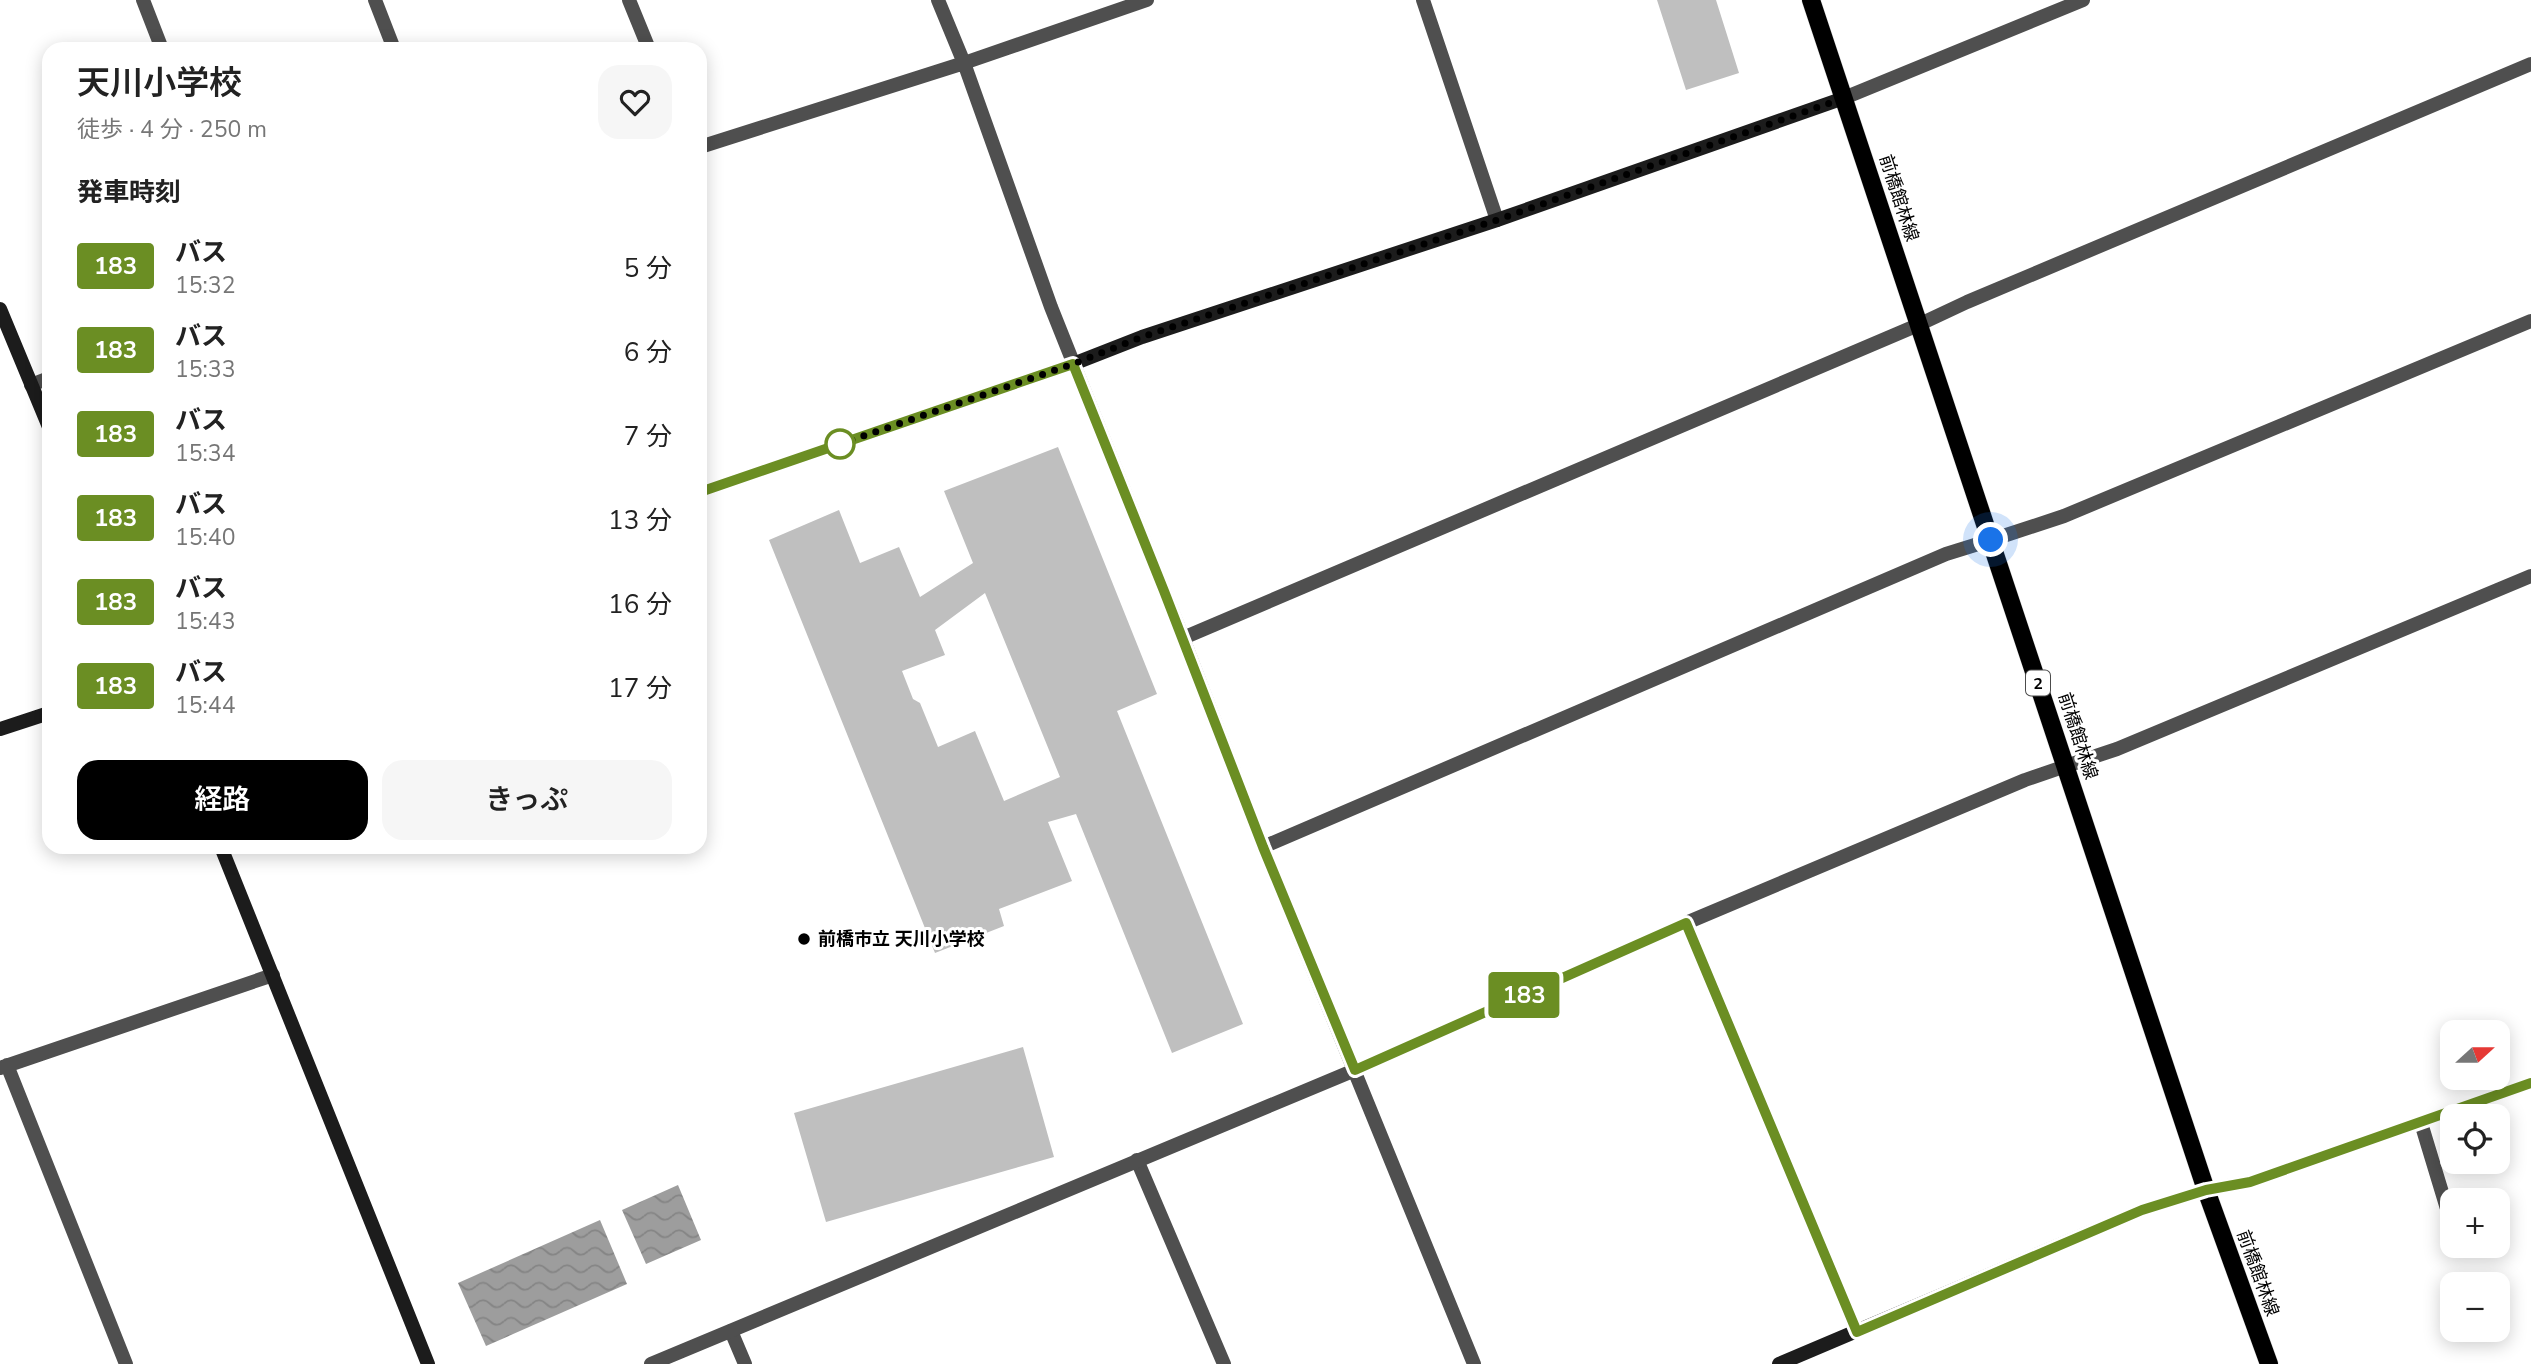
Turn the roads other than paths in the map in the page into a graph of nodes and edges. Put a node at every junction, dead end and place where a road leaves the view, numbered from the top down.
1 (143, 0) edge
2 (375, 0) edge
3 (629, 0) edge
4 (938, 0) edge
5 (1147, 0) edge
6 (1423, 0) edge
7 (1811, 0) edge
8 (2083, 0) edge
9 (159, 42) edge
10 (391, 42) edge
11 (646, 42) edge
12 (964, 63) junction
13 (2531, 64) edge
14 (1844, 98) junction
15 (707, 145) edge
16 (1497, 220) junction
17 (0, 309) edge
18 (2531, 321) edge
19 (1918, 325) junction
20 (1073, 364) junction
21 (42, 381) edge
22 (32, 385) junction
23 (42, 410) edge
24 (707, 490) edge
25 (1991, 540) junction
26 (2531, 576) edge
27 (1183, 639) junction
28 (42, 715) edge
29 (0, 729) edge
30 (2066, 766) junction
31 (1263, 847) junction
32 (224, 854) edge
33 (1686, 923) junction
34 (274, 975) junction
35 (3, 1066) edge
36 (1355, 1070) junction
37 (2531, 1083) edge
38 (2421, 1122) junction
39 (1137, 1160) junction
40 (2441, 1188) edge
41 (2206, 1190) junction
42 (732, 1331) junction
43 (1857, 1332) junction
44 (126, 1364) edge
45 (428, 1364) edge
46 (651, 1364) edge
47 (745, 1364) edge
48 (1224, 1364) edge
49 (1474, 1364) edge
50 (1779, 1364) edge
51 (2269, 1364) edge

1 - 9 street
2 - 10 street
3 - 11 street
4 - 12 street
5 - 12 street
6 - 16 street
7 - 14 main road, 前橋館林線 / 2
8 - 14 street
12 - 15 street
12 - 20 street
13 - 19 street
14 - 16 street
14 - 19 main road, 前橋館林線 / 2
16 - 20 street
17 - 22 street
18 - 25 street
19 - 25 main road, 前橋館林線 / 2
19 - 27 street
20 - 24 street
20 - 27 street
21 - 22 street
22 - 23 street
25 - 30 main road, 前橋館林線 / 2
25 - 31 street
26 - 30 street
27 - 31 street
28 - 29 street
30 - 33 street
30 - 41 main road, 前橋館林線 / 2
31 - 36 street
32 - 34 street
33 - 36 street
33 - 43 street
34 - 35 street
34 - 45 street
35 - 44 street
36 - 39 street
36 - 49 street
37 - 38 street
38 - 40 street
38 - 41 street
39 - 42 street
39 - 48 street
41 - 43 street
41 - 51 main road, 前橋館林線 / 2
42 - 46 street
42 - 47 street
43 - 50 street

